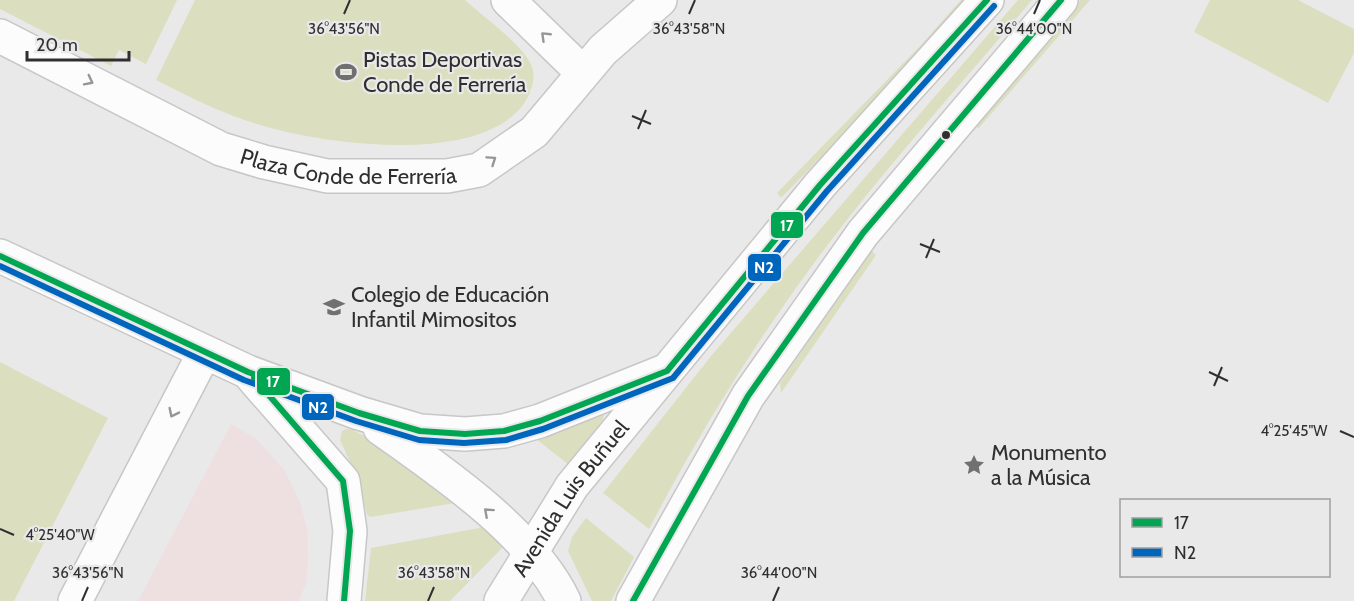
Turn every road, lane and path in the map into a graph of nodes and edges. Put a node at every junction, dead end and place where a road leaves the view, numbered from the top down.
1 (508, 0) edge
2 (660, 0) edge
3 (987, 0) edge
4 (1061, 0) edge
5 (0, 36) edge
6 (582, 72) junction
7 (0, 243) edge
8 (0, 256) edge
9 (0, 266) edge
10 (200, 361) junction
11 (667, 370) junction
12 (248, 372) junction
13 (359, 413) junction
14 (532, 551) junction
15 (75, 601) edge
16 (344, 601) edge
17 (501, 601) edge
18 (564, 601) edge
19 (633, 601) edge

6 -> 1 main road
2 - 6 main road, Plaza Conde de Ferrería
3 - 11 main road, Avenida Luis Buñuel
4 - 19 main road
5 -> 6 main road, Plaza Conde de Ferrería
7 - 12 main road
8 - 12 main road
9 - 10 main road
10 - 12 main road
10 -> 15 main road
11 - 13 main road, Avenida Luis Buñuel
11 - 14 main road, Avenida Luis Buñuel
12 - 13 main road
12 - 16 main road
14 -> 13 main road
14 - 17 main road, Avenida Luis Buñuel
14 - 18 main road

